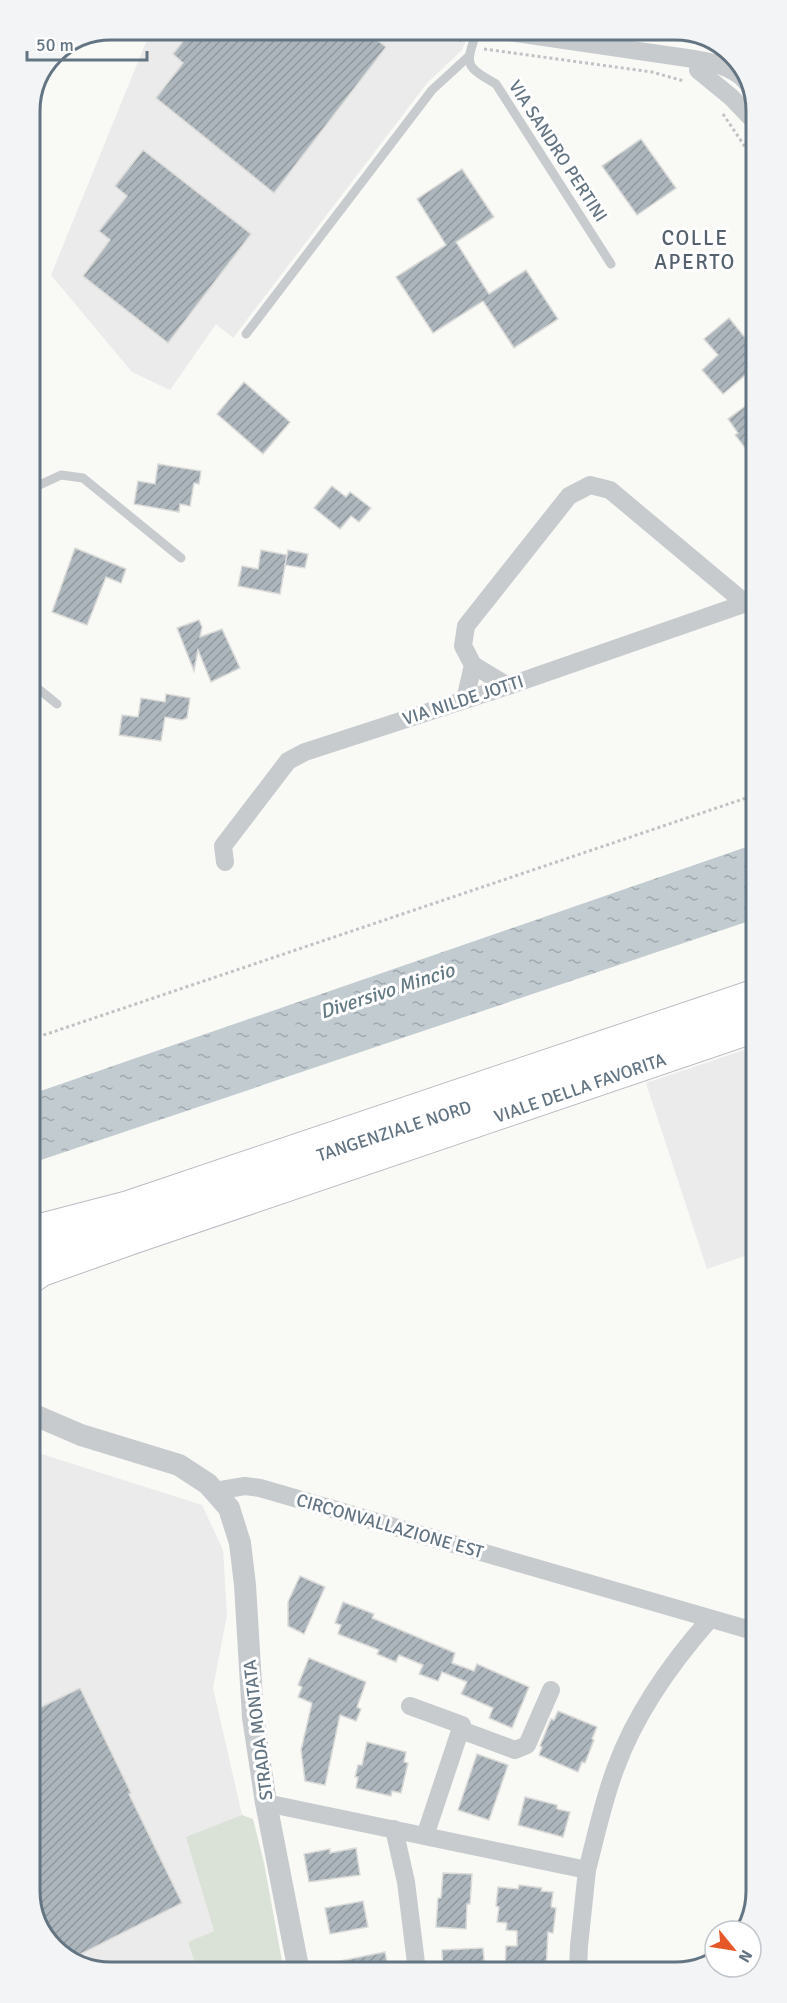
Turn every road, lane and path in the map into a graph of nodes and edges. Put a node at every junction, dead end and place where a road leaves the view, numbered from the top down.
1 (461, 41) edge
2 (474, 41) edge
3 (566, 41) edge
4 (472, 46) junction
5 (468, 57) junction
6 (681, 58) junction
7 (736, 75) edge
8 (693, 76) junction
9 (742, 86) edge
10 (719, 110) dead end
11 (746, 113) edge
12 (746, 149) edge
13 (611, 264) dead end
14 (246, 334) dead end
15 (41, 484) edge
16 (181, 558) dead end
17 (746, 599) edge
18 (746, 603) edge
19 (473, 665) junction
20 (508, 686) junction
21 (41, 691) edge
22 (465, 700) junction
23 (57, 704) dead end
24 (746, 798) edge
25 (225, 862) dead end
26 (746, 995) edge
27 (746, 1014) edge
28 (746, 1032) edge
29 (40, 1036) edge
30 (40, 1227) edge
31 (40, 1249) edge
32 (40, 1274) edge
33 (40, 1418) edge
34 (216, 1491) junction
35 (710, 1619) junction
36 (746, 1629) edge
37 (551, 1690) dead end
38 (410, 1706) dead end
39 (460, 1730) junction
40 (266, 1803) junction
41 (394, 1829) junction
42 (425, 1836) junction
43 (587, 1870) junction
44 (297, 1962) edge
45 (416, 1962) edge
46 (579, 1962) edge

1 - 4 path
2 - 4 lane
3 - 6 street
4 - 5 lane
4 - 8 path
5 - 13 lane, VIA SANDRO PERTINI
5 - 14 lane
6 - 7 street
6 - 8 street
8 - 9 street
8 - 11 street
10 - 12 path
15 - 16 lane
17 - 19 street
18 - 20 street, VIA NILDE JOTTI
19 - 20 street
19 - 22 street
20 - 22 street, VIA NILDE JOTTI
21 - 23 lane
22 - 25 street, VIA NILDE JOTTI
24 - 29 path
26 - 30 main road, VIALE DELLA FAVORITA
27 - 31 highway, TANGENZIALE NORD
28 - 32 main road, VIALE DELLA FAVORITA
33 - 34 street
34 - 35 street, CIRCONVALLAZIONE EST
34 - 40 street, STRADA MONTATA
35 - 36 street, CIRCONVALLAZIONE EST
35 - 43 street
37 - 39 street
38 - 39 street
39 - 42 street
40 - 41 street
40 - 44 street, STRADA MONTATA
41 - 42 street
41 - 45 street
42 - 43 street
43 - 46 street

